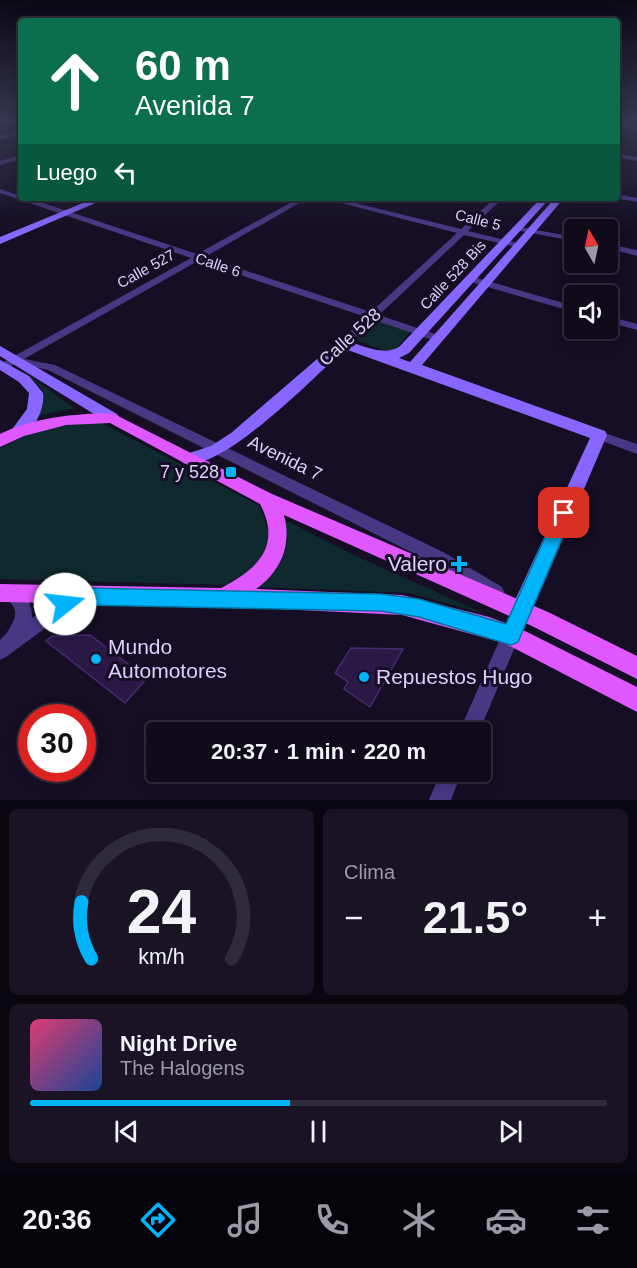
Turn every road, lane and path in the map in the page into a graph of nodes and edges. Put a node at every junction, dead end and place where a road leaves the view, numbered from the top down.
1 (18, 158) edge
2 (0, 163) edge
3 (0, 191) edge
4 (18, 197) edge
5 (620, 197) edge
6 (637, 200) edge
7 (29, 201) edge
8 (81, 201) edge
9 (94, 201) edge
10 (299, 201) edge
11 (338, 201) edge
12 (496, 201) edge
13 (543, 201) edge
14 (557, 201) edge
15 (61, 212) junction
16 (518, 228) junction
17 (532, 229) junction
18 (463, 232) junction
19 (0, 233) edge
20 (564, 237) edge
21 (0, 241) edge
22 (505, 242) junction
23 (518, 246) junction
24 (618, 248) edge
25 (637, 253) edge
26 (197, 257) junction
27 (470, 279) junction
28 (485, 284) junction
29 (564, 306) edge
30 (371, 317) junction
31 (618, 322) edge
32 (637, 327) edge
33 (420, 333) junction
34 (437, 338) junction
35 (343, 344) junction
36 (0, 350) edge
37 (373, 354) junction
38 (11, 363) edge
39 (413, 367) junction
40 (112, 418) junction
41 (18, 432) junction
42 (599, 435) junction
43 (0, 441) edge
44 (637, 449) edge
45 (217, 450) junction
46 (189, 459) junction
47 (266, 499) junction
48 (7, 593) edge
49 (83, 596) junction
50 (221, 597) junction
51 (521, 611) junction
52 (511, 635) junction
53 (5, 647) edge
54 (637, 668) edge
55 (637, 700) edge
56 (473, 722) edge
57 (447, 782) edge
58 (440, 800) edge

1 - 2 street
3 - 4 street, Calle 6
5 - 6 street
7 - 15 street, Calle 6
8 - 15 street
9 - 15 street
10 - 26 street, Calle 527
11 - 18 street, Calle 5
12 - 18 street, Calle 528
13 - 16 street, Calle 528 Bis
14 - 17 street, Calle 528 Bis
15 - 19 street
15 - 21 street
15 - 26 street, Calle 6
16 - 17 street
16 - 22 street, Calle 528 Bis
17 - 20 street
17 - 23 street, Calle 528 Bis
18 - 22 street, Calle 5
18 - 30 street, Calle 528
22 - 23 street, Calle 5
22 - 27 street, Calle 528 Bis
23 - 28 street, Calle 528 Bis
24 - 25 street
26 - 30 street, Calle 6
26 - 38 street, Calle 527
27 - 28 street
27 - 33 street, Calle 528 Bis
28 - 29 street
28 - 34 street, Calle 528 Bis
30 - 33 street, Calle 6
30 - 35 street, Calle 528
31 - 32 street
33 - 34 street, Calle 6
33 - 37 street, Calle 528 Bis
34 - 39 street, Calle 528 Bis
35 - 37 street
35 - 45 street, Calle 528
36 - 38 street, Avenida 7
37 - 39 street
38 - 40 street, Avenida 7
38 - 41 street, Avenida 7
38 - 45 street, Avenida 7
39 - 42 street
40 - 41 main road
40 - 46 main road, Avenida 7
41 - 43 main road
42 - 44 street
42 - 51 street
45 - 46 street, Calle 528
45 - 51 street, Avenida 7
46 - 47 main road, Avenida 7
47 - 50 main road
47 - 51 main road, Avenida 7
48 - 49 main road
48 - 53 street
49 - 50 main road
49 - 53 street
50 - 52 main road
51 - 52 street
51 - 54 main road, Avenida 7
52 - 55 main road
52 - 56 street
57 - 58 street

